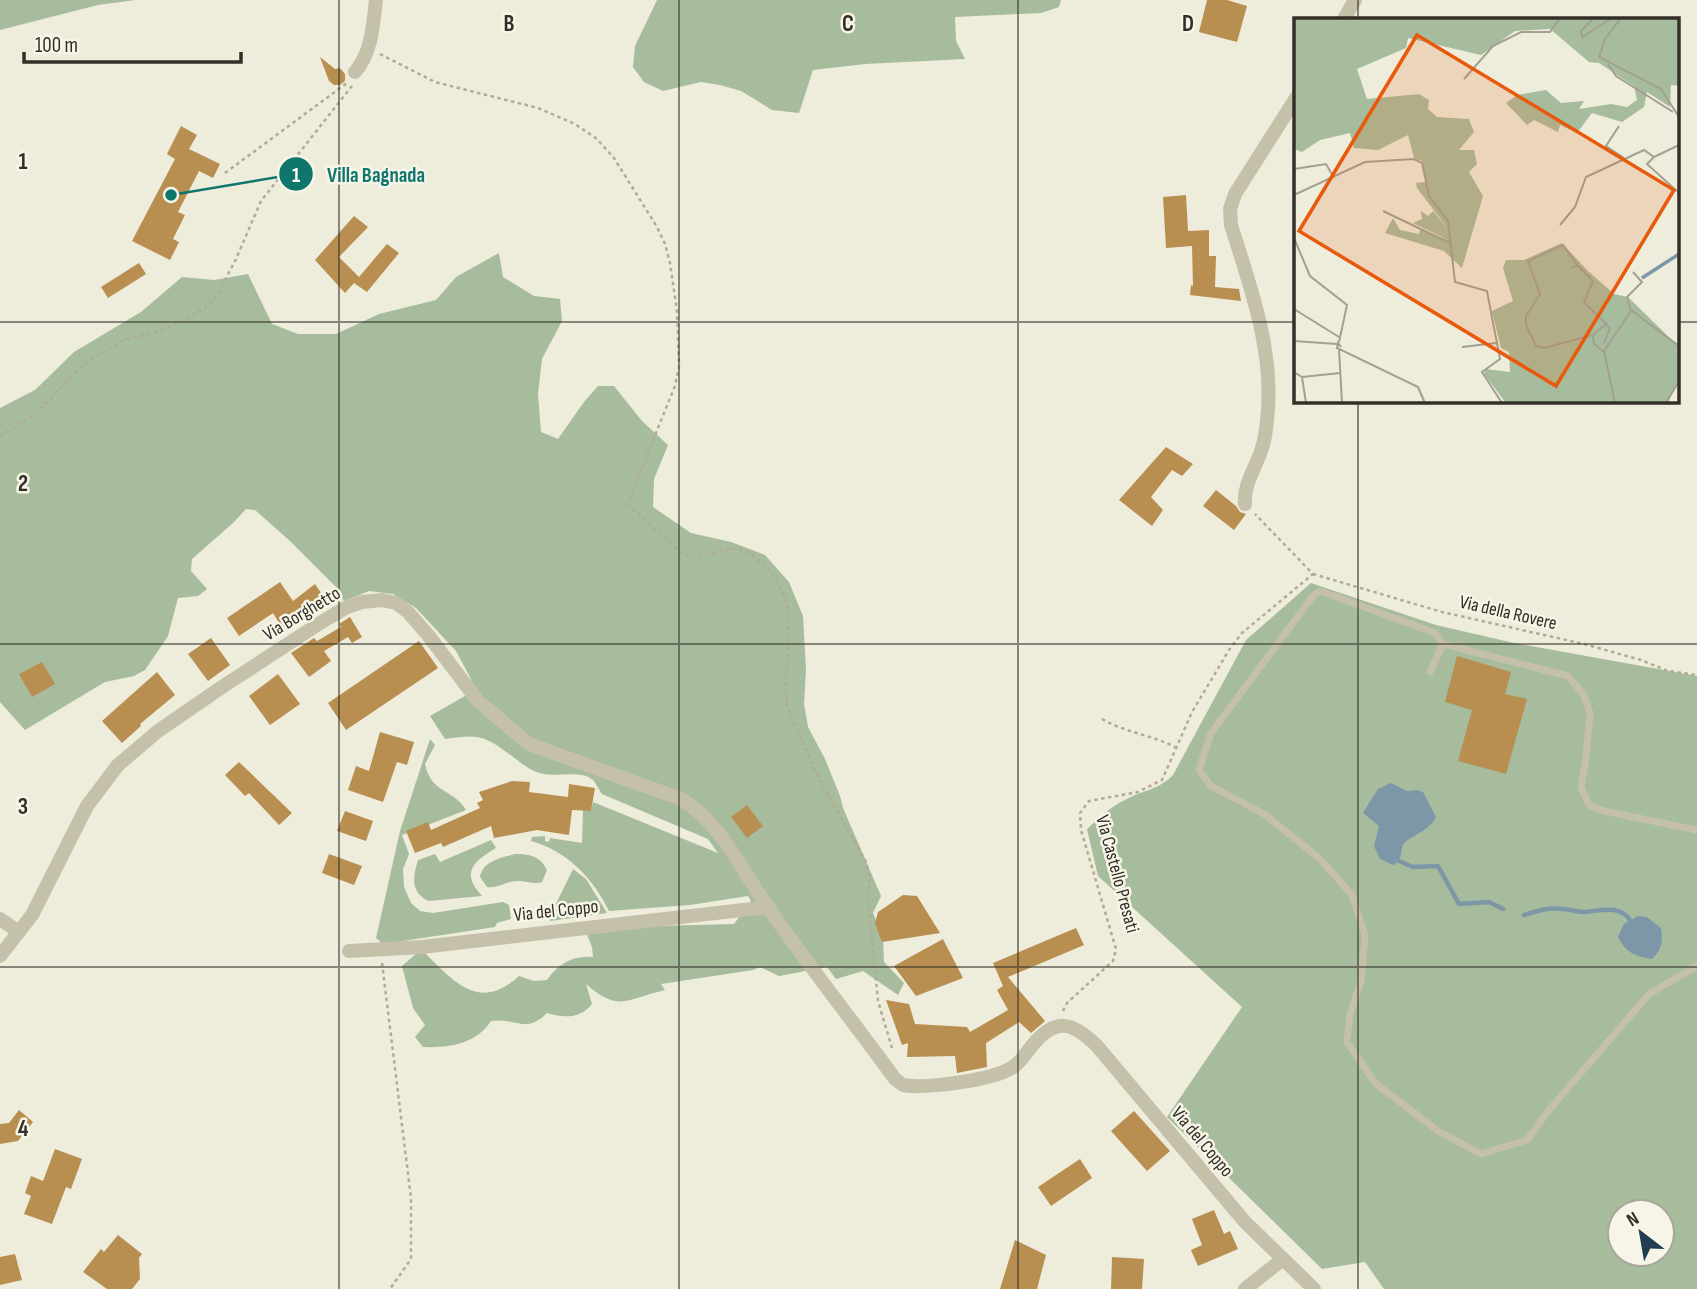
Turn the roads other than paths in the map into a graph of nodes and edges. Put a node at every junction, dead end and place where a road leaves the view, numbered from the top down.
1 (376, 0) edge
2 (1355, 0) edge
3 (1344, 18) edge
4 (355, 72) road end
5 (1294, 101) edge
6 (1245, 504) road end
7 (1443, 644) junction
8 (1430, 672) dead end
9 (1697, 830) edge
10 (768, 907) junction
11 (0, 919) edge
12 (19, 932) junction
13 (349, 950) dead end
14 (0, 956) edge
15 (1697, 966) edge
16 (1283, 1259) junction
17 (1245, 1289) edge
18 (1314, 1289) edge

1 - 4 street
2 - 3 street
5 - 6 street
7 - 8 lane
7 - 9 lane
7 - 15 lane
10 - 12 street, Via Borghetto
10 - 13 street, Via del Coppo
10 - 16 street, Via del Coppo
11 - 12 street
12 - 14 street, Via Borghetto
16 - 17 street
16 - 18 street, Via del Coppo

